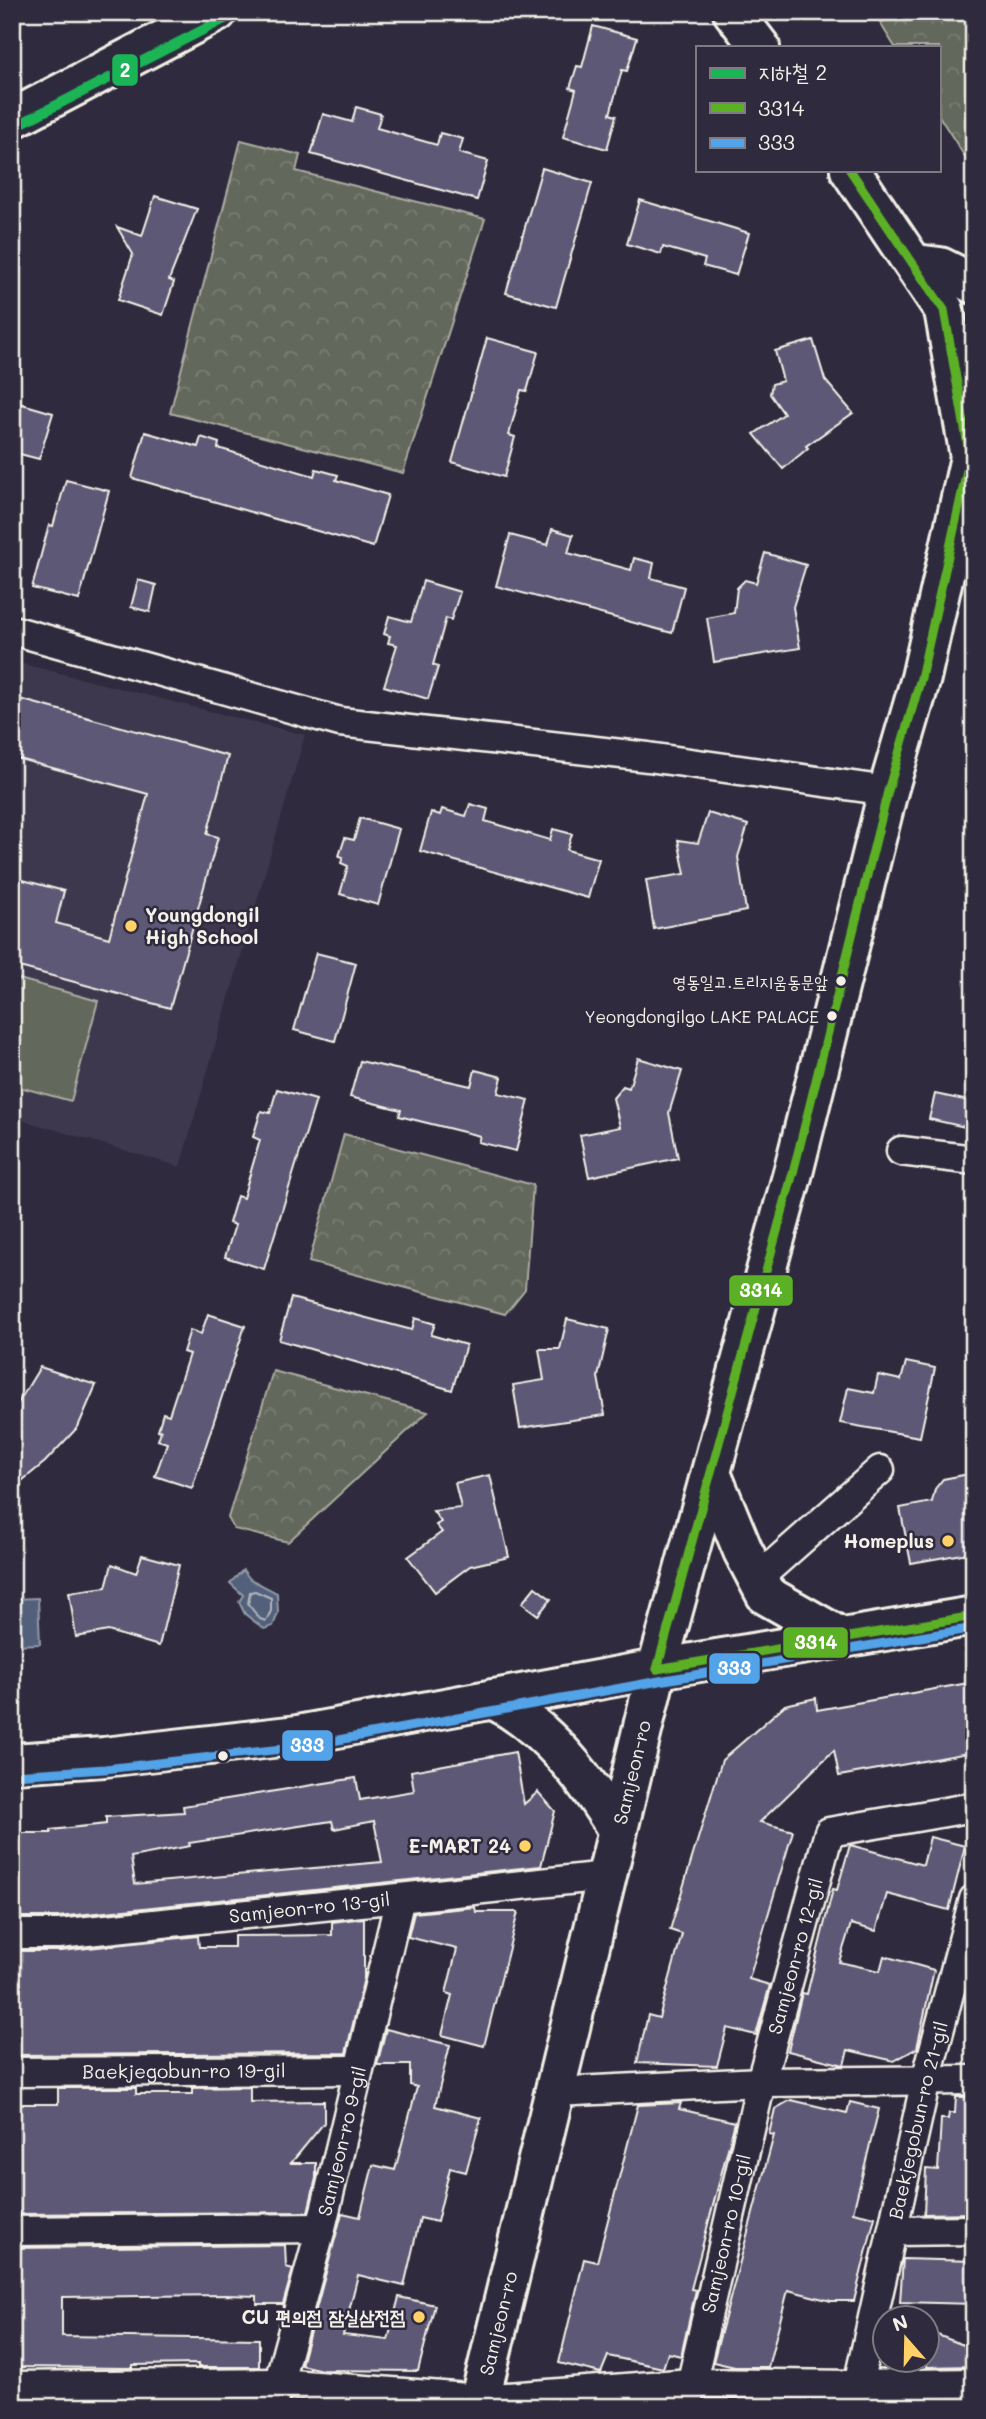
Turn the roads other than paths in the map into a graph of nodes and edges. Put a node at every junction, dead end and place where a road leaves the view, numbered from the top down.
1 (217, 12) edge
2 (733, 12) edge
3 (759, 46) edge
4 (12, 118) edge
5 (851, 172) edge
6 (916, 264) junction
7 (974, 285) edge
8 (961, 323) edge
9 (967, 396) edge
10 (974, 554) edge
11 (942, 583) junction
12 (12, 630) edge
13 (888, 790) junction
14 (901, 1151) dead end
15 (974, 1160) edge
16 (880, 1470) dead end
17 (711, 1473) junction
18 (766, 1572) dead end
19 (974, 1616) edge
20 (842, 1639) junction
21 (657, 1669) junction
22 (493, 1699) junction
23 (12, 1763) edge
24 (974, 1807) edge
25 (617, 1829) junction
26 (606, 1877) junction
27 (400, 1898) junction
28 (974, 1899) edge
29 (970, 1929) edge
30 (12, 1934) edge
31 (356, 2070) junction
32 (12, 2073) edge
33 (926, 2080) junction
34 (974, 2080) edge
35 (761, 2082) junction
36 (555, 2092) junction
37 (321, 2228) junction
38 (974, 2230) edge
39 (12, 2231) edge
40 (893, 2231) junction
41 (974, 2383) edge
42 (12, 2386) edge
43 (275, 2395) edge
44 (688, 2395) edge
45 (855, 2396) edge
46 (479, 2403) edge

1 - 4 main road
2 - 3 main road
5 - 6 main road, Samjeon-ro
6 - 7 main road
6 - 8 main road, Samjeon-ro
8 - 9 main road, Samjeon-ro
9 - 11 main road, Samjeon-ro
10 - 11 main road
11 - 13 main road, Samjeon-ro
12 - 13 street
13 - 17 main road, Samjeon-ro
14 - 15 street
16 - 18 street
17 - 20 main road
17 - 21 main road, Samjeon-ro
19 - 20 main road
20 - 21 main road
21 - 22 main road
21 - 25 main road, Samjeon-ro
22 - 23 main road
22 - 25 main road
24 - 35 street, Samjeon-ro 12-gil
25 - 26 main road, Samjeon-ro
26 - 27 street, Samjeon-ro 13-gil
26 - 36 main road, Samjeon-ro
27 - 30 street, Samjeon-ro 13-gil
27 - 31 street, Samjeon-ro 9-gil
28 - 29 street, Baekjegobun-ro 21-gil
29 - 33 street, Baekjegobun-ro 21-gil
31 - 32 street, Baekjegobun-ro 19-gil
31 - 37 street, Samjeon-ro 9-gil
33 - 34 street
33 - 35 street
33 - 40 street, Baekjegobun-ro 21-gil
35 - 36 street
35 - 44 street, Samjeon-ro 10-gil
36 - 46 main road, Samjeon-ro
37 - 39 street
37 - 43 street, Samjeon-ro 9-gil
38 - 40 street, Baekjegobun-ro 21-gil
40 - 45 street, Baekjegobun-ro 21-gil
41 - 45 street
42 - 43 street
43 - 46 street
44 - 45 street
44 - 46 street

